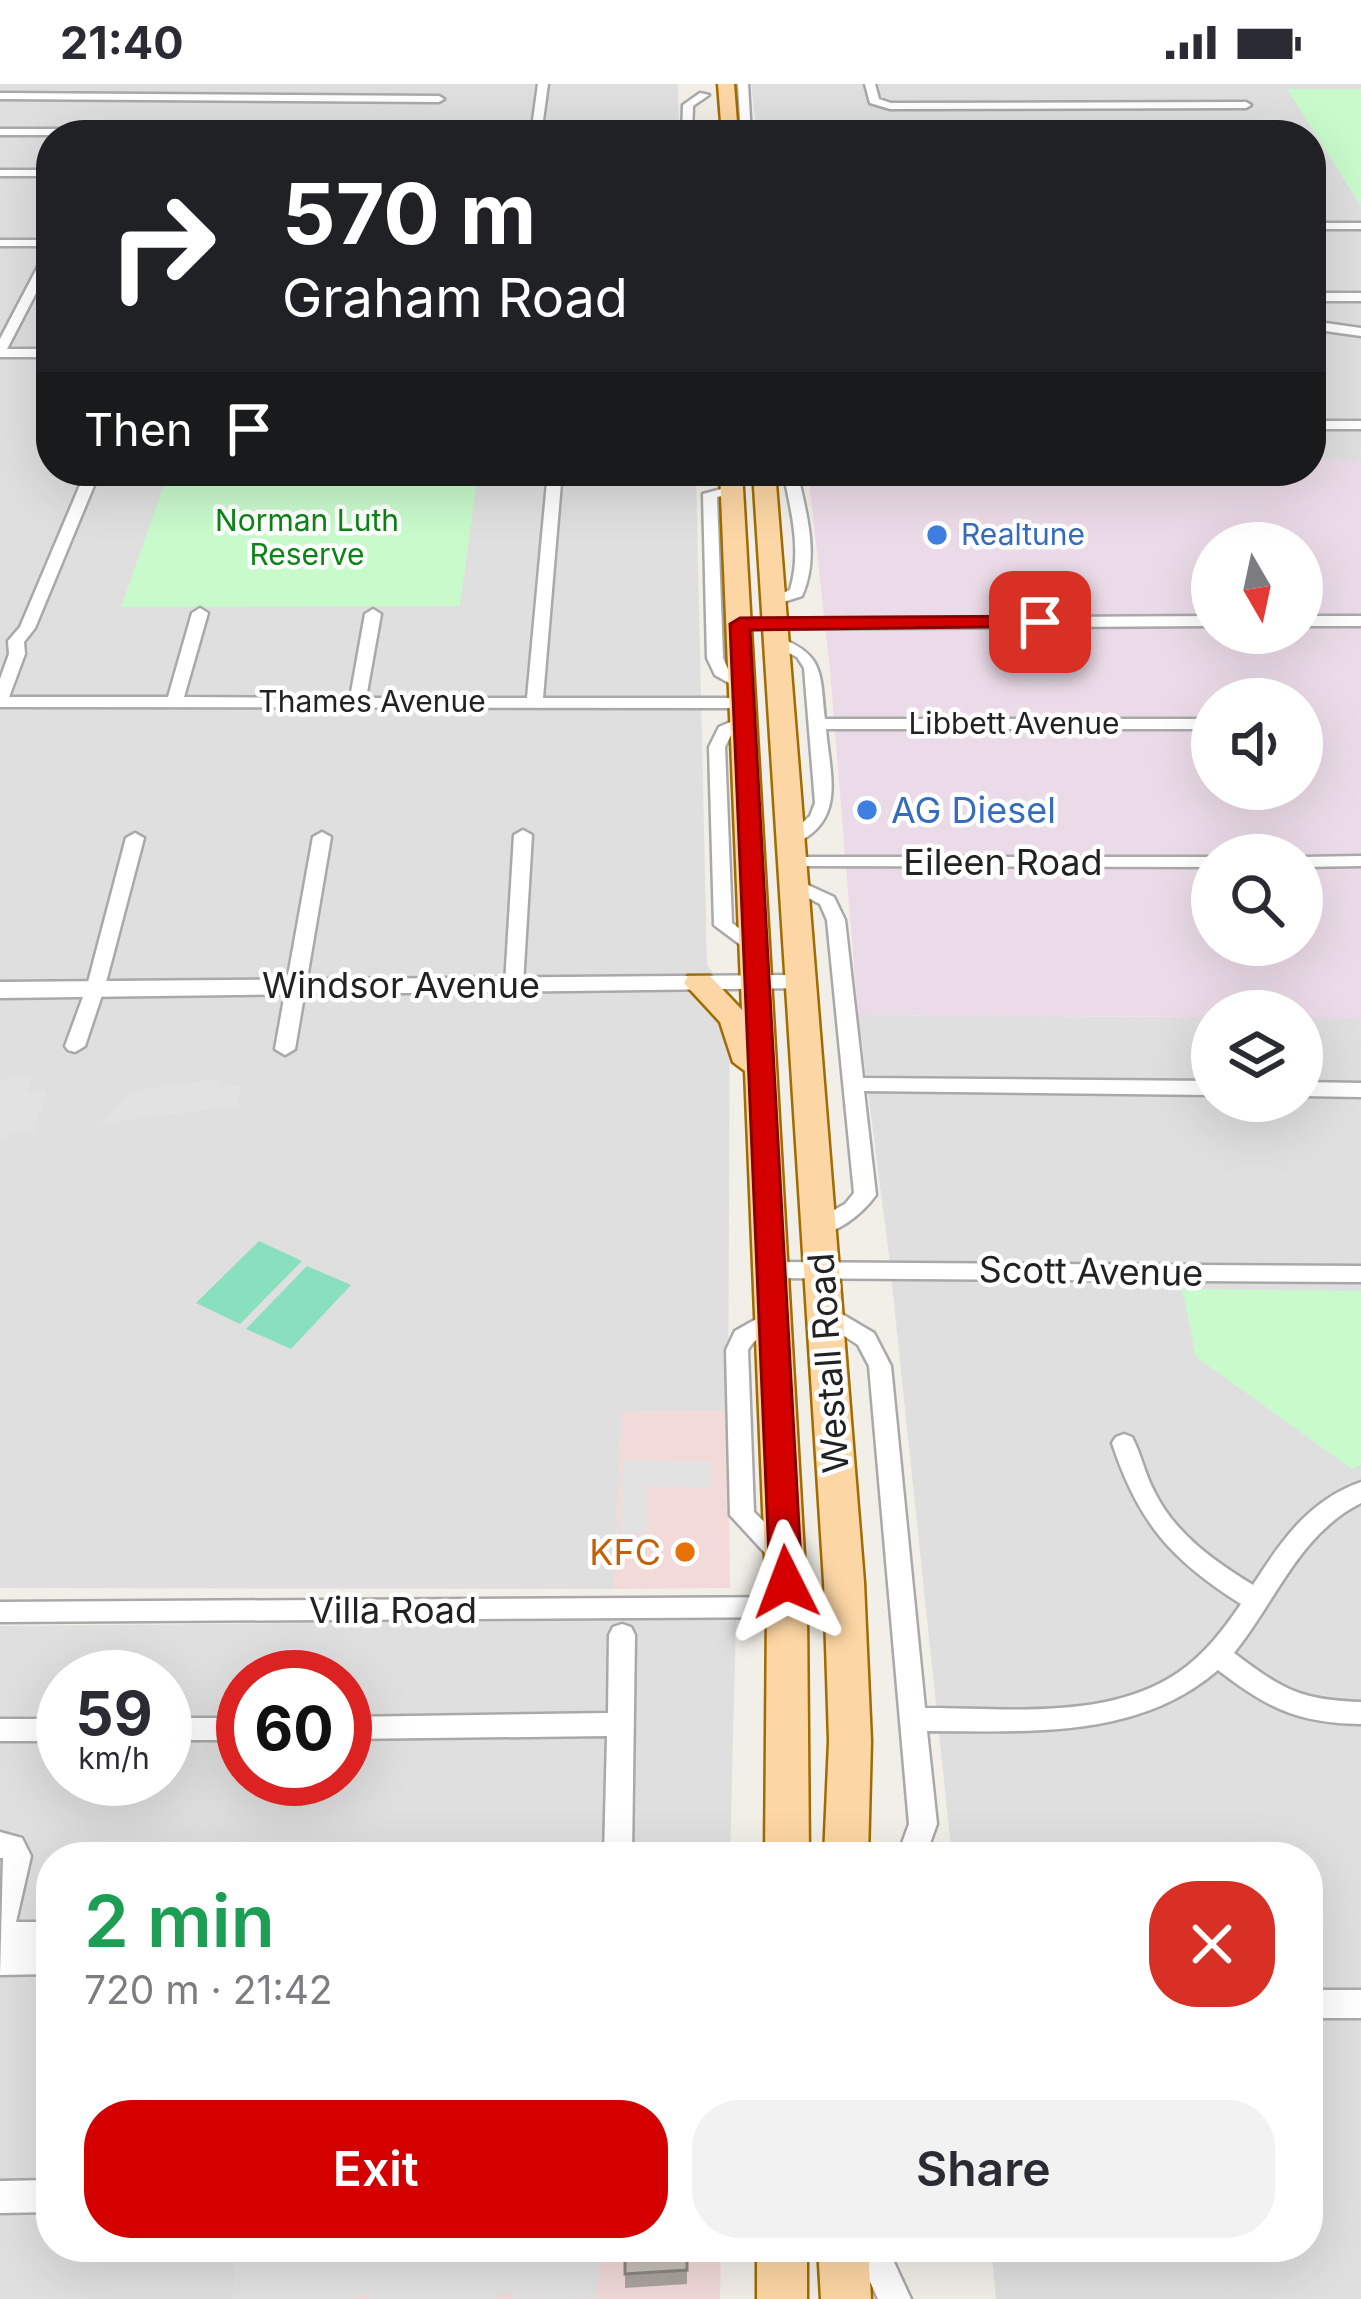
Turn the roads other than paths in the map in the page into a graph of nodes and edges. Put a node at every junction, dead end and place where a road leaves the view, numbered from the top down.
1 (195, 84) edge
2 (543, 84) edge
3 (726, 84) edge
4 (743, 84) edge
5 (870, 84) edge
6 (704, 90) edge
7 (0, 96) edge
8 (136, 97) junction
9 (188, 99) junction
10 (439, 99) dead end
11 (1246, 105) dead end
12 (122, 120) edge
13 (538, 120) edge
14 (688, 120) edge
15 (705, 120) edge
16 (729, 120) edge
17 (745, 120) edge
18 (0, 133) edge
19 (36, 133) edge
20 (0, 173) edge
21 (36, 173) edge
22 (1326, 226) edge
23 (1361, 226) edge
24 (0, 243) edge
25 (36, 243) edge
26 (36, 276) edge
27 (1326, 297) edge
28 (1361, 297) edge
29 (1326, 327) edge
30 (1361, 332) edge
31 (0, 352) edge
32 (36, 353) edge
33 (1326, 425) edge
34 (1361, 425) edge
35 (87, 486) edge
36 (554, 486) edge
37 (724, 486) edge
38 (724, 486) edge
39 (766, 486) edge
40 (793, 486) edge
41 (200, 614) dead end
42 (373, 614) dead end
43 (1191, 621) edge
44 (1323, 621) edge
45 (1361, 621) edge
46 (740, 624) junction
47 (780, 628) junction
48 (8, 641) edge
49 (0, 701) edge
50 (175, 702) junction
51 (357, 702) junction
52 (535, 702) junction
53 (739, 710) junction
54 (817, 724) junction
55 (1191, 724) edge
56 (523, 836) dead end
57 (322, 837) dead end
58 (135, 838) dead end
59 (1361, 861) edge
60 (794, 862) junction
61 (1191, 862) edge
62 (1323, 862) edge
63 (699, 983) junction
64 (756, 983) junction
65 (803, 983) junction
66 (514, 984) junction
67 (297, 985) junction
68 (96, 986) junction
69 (0, 990) edge
70 (846, 1013) junction
71 (75, 1046) dead end
72 (285, 1048) dead end
73 (807, 1052) junction
74 (854, 1084) junction
75 (1191, 1088) edge
76 (1323, 1089) edge
77 (1361, 1090) edge
78 (760, 1091) junction
79 (817, 1228) junction
80 (822, 1269) junction
81 (772, 1270) junction
82 (1361, 1274) edge
83 (825, 1312) junction
84 (759, 1327) junction
85 (1124, 1443) dead end
86 (1361, 1492) edge
87 (784, 1558) junction
88 (1256, 1600) junction
89 (787, 1607) junction
90 (0, 1612) edge
91 (622, 1635) dead end
92 (1218, 1655) junction
93 (1361, 1713) edge
94 (913, 1719) junction
95 (621, 1724) junction
96 (372, 1728) edge
97 (0, 1730) edge
98 (36, 1730) edge
99 (618, 1842) edge
100 (788, 1842) edge
101 (847, 1842) edge
102 (916, 1842) edge
103 (0, 1845) edge
104 (0, 1932) edge
105 (36, 1934) edge
106 (36, 1960) edge
107 (0, 1961) edge
108 (1323, 2004) edge
109 (1361, 2004) edge
110 (36, 2196) edge
111 (0, 2197) edge
112 (782, 2262) edge
113 (844, 2262) edge
114 (877, 2262) edge
115 (782, 2299) edge
116 (846, 2299) edge
117 (895, 2299) edge

1 - 9 street
2 - 13 street
3 - 16 main road
4 - 17 street
5 - 11 street
6 - 14 street
6 - 15 main road
7 - 8 street
8 - 9 street
8 - 12 street
9 - 10 street
18 - 19 street
20 - 21 street
22 - 23 street
24 - 25 street
26 - 31 street
27 - 28 street
29 - 30 street
31 - 32 street
33 - 34 street
35 - 48 street
36 - 52 street
37 - 46 main road, Westall Road
38 - 53 street, Westall Road
39 - 47 main road, Westall Road
40 - 47 street
41 - 50 street
42 - 51 street
43 - 47 street
44 - 45 street
46 - 47 street
46 - 53 main road, Westall Road
47 - 54 street, Westall Road
47 - 60 main road, Westall Road
48 - 49 street
49 - 50 street, Thames Avenue
50 - 51 street, Thames Avenue
51 - 52 street, Thames Avenue
52 - 53 street, Thames Avenue
53 - 64 main road, Westall Road
54 - 55 street, Libbett Avenue
54 - 60 street, Westall Road
56 - 66 street
57 - 67 street
58 - 68 street
59 - 62 street
60 - 61 street, Eileen Road
60 - 65 main road, Westall Road
60 - 70 street, Westall Road
63 - 64 street, Windsor Avenue
63 - 66 street, Windsor Avenue
63 - 78 main road
64 - 65 street, Windsor Avenue
64 - 78 main road, Westall Road
65 - 73 main road, Westall Road
66 - 67 street, Windsor Avenue
67 - 68 street, Windsor Avenue
67 - 72 street
68 - 69 street, Windsor Avenue
68 - 71 street
70 - 73 street
70 - 74 street, Westall Road
73 - 79 main road, Westall Road
74 - 75 street
74 - 79 street, Westall Road
76 - 77 street
78 - 81 main road, Westall Road
79 - 80 main road, Westall Road
80 - 81 street, Scott Avenue
80 - 82 street, Scott Avenue
80 - 83 main road, Westall Road
81 - 84 main road, Westall Road
83 - 94 street, Westall Road
83 - 101 main road, Westall Road
84 - 87 main road, Westall Road
84 - 87 street, Westall Road
85 - 88 street
86 - 88 street
87 - 89 main road, Westall Road
88 - 92 street
89 - 90 street, Villa Road
89 - 100 main road, Westall Road
91 - 95 street
92 - 93 street
92 - 94 street
94 - 102 street, Westall Road
95 - 96 street
95 - 99 street
97 - 98 street
103 - 104 street
104 - 105 street
106 - 107 street
108 - 109 street
110 - 111 street
112 - 115 main road
113 - 116 main road
114 - 117 street

